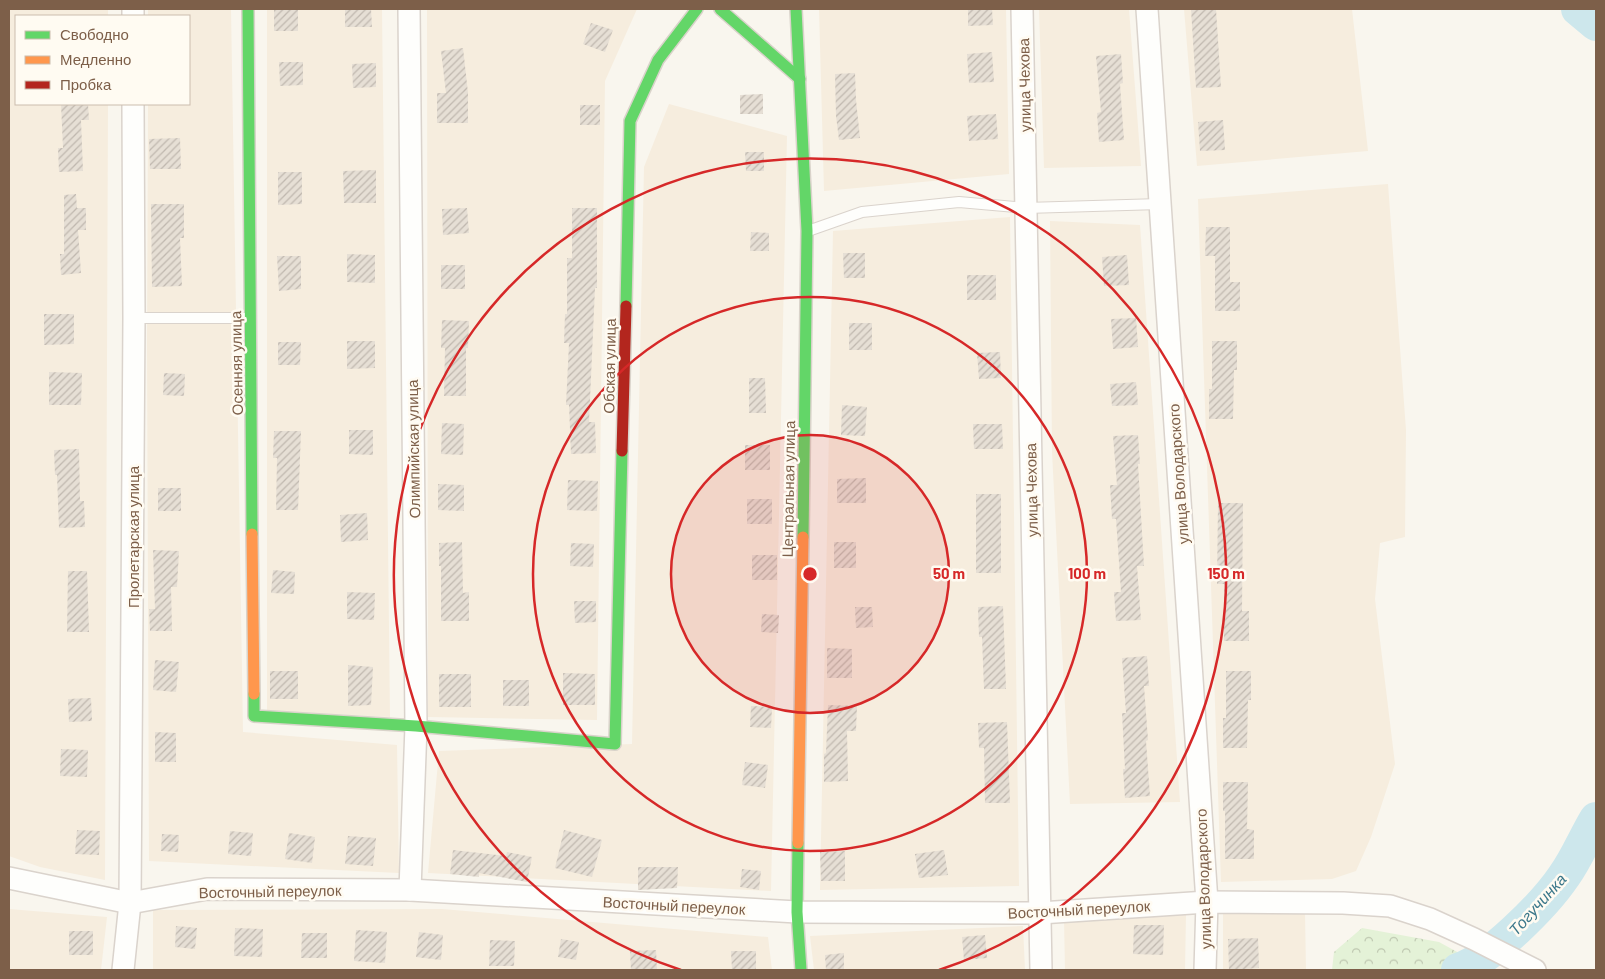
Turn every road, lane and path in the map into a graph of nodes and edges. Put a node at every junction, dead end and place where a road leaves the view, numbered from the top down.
1 (248, 9) edge
2 (409, 9) edge
3 (697, 9) edge
4 (720, 9) edge
5 (796, 9) edge
6 (1022, 9) edge
7 (1147, 9) edge
8 (800, 79) junction
9 (134, 105) edge
10 (1160, 204) junction
11 (1026, 208) junction
12 (807, 231) junction
13 (134, 318) junction
14 (250, 318) junction
15 (416, 726) junction
16 (9, 878) edge
17 (410, 890) junction
18 (1207, 902) junction
19 (130, 903) junction
20 (797, 912) junction
21 (1040, 913) junction
22 (123, 970) edge
23 (801, 970) edge
24 (1042, 970) edge
25 (1205, 970) edge
26 (1535, 970) edge

1 - 14 street, Осенняя улица
2 - 15 street, Олимпийская улица
3 - 15 street, Обская улица
4 - 8 street
5 - 8 street, Центральная улица
6 - 11 street, улица Чехова
7 - 10 street, улица Володарского
8 - 12 street, Центральная улица
9 - 13 street, Пролетарская улица
10 - 11 lane
10 - 18 street, улица Володарского
11 - 12 lane
11 - 21 street, улица Чехова
12 - 20 street, Центральная улица
13 - 14 lane
13 - 19 street, Пролетарская улица
14 - 15 street, Осенняя улица
15 - 17 street, Олимпийская улица
16 - 19 street, Восточный переулок
17 - 19 street, Восточный переулок
17 - 20 street, Восточный переулок
18 - 21 street, Восточный переулок
18 - 25 street, улица Володарского
18 - 26 street, Восточный переулок
19 - 22 street, Пролетарская улица
20 - 21 street, Восточный переулок
20 - 23 street, Центральная улица
21 - 24 street, улица Чехова

